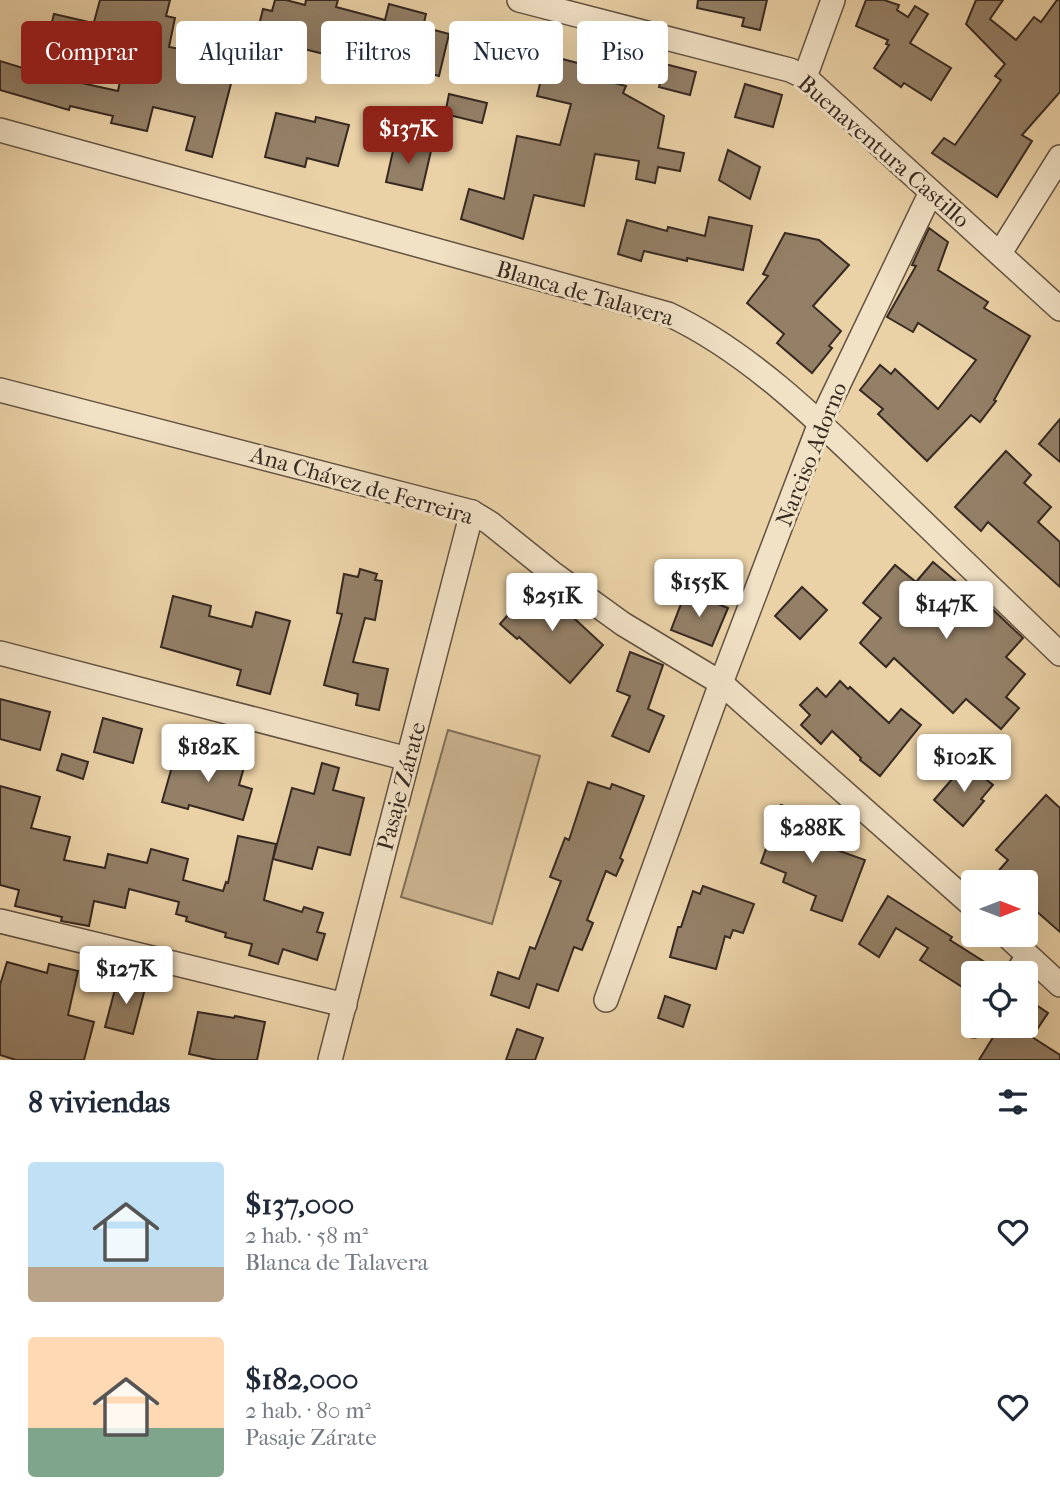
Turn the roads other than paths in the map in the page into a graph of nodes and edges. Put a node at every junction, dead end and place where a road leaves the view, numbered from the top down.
1 (519, 0) edge
2 (833, 0) edge
3 (805, 78) junction
4 (0, 130) edge
5 (1060, 157) edge
6 (931, 192) junction
7 (1000, 253) junction
8 (1060, 309) edge
9 (0, 390) edge
10 (820, 423) junction
11 (472, 512) junction
12 (0, 653) edge
13 (1060, 654) edge
14 (721, 682) junction
15 (408, 759) junction
16 (961, 895) edge
17 (0, 921) edge
18 (1020, 947) edge
19 (1024, 951) junction
20 (1018, 961) edge
21 (1060, 985) edge
22 (606, 1000) dead end
23 (345, 1004) junction
24 (330, 1060) edge

1 - 3 street, Buenaventura Castillo
2 - 3 street
3 - 6 street, Buenaventura Castillo
4 - 10 street, Blanca de Talavera
5 - 7 street
6 - 7 street, Buenaventura Castillo
6 - 10 street, Narciso Adorno
7 - 8 street, Buenaventura Castillo
9 - 11 street, Ana Chávez de Ferreira
10 - 13 street, Blanca de Talavera
10 - 14 street, Narciso Adorno
11 - 14 street, Ana Chávez de Ferreira
11 - 15 street, Pasaje Zárate
12 - 15 street
14 - 16 street, Ana Chávez de Ferreira
14 - 22 street, Narciso Adorno
15 - 23 street, Pasaje Zárate
17 - 23 street
18 - 19 street
19 - 20 lane
19 - 21 street
23 - 24 street, Pasaje Zárate

